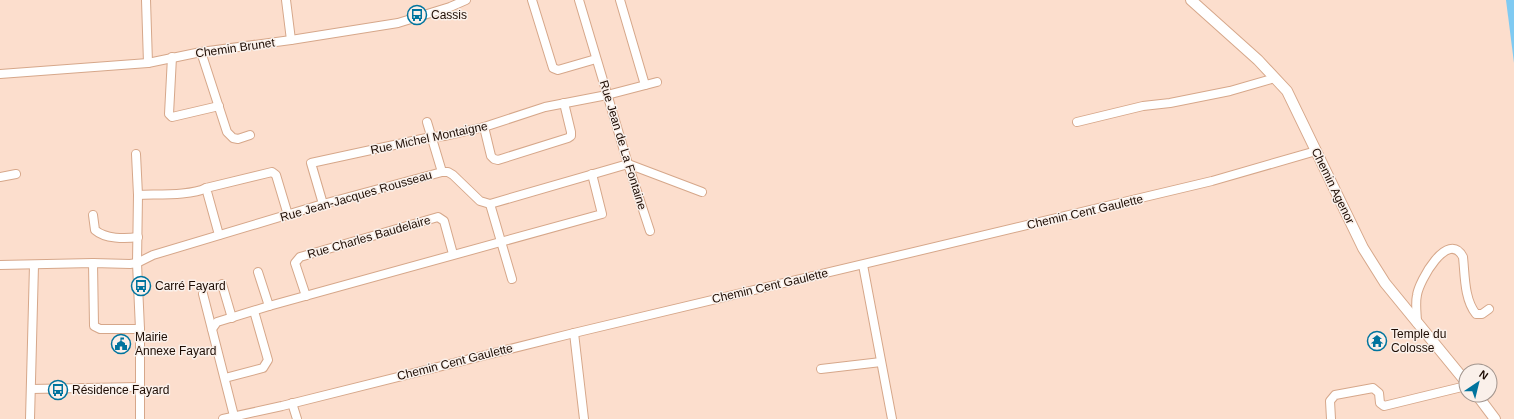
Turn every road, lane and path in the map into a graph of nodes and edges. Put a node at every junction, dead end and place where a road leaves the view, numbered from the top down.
1 (146, 0) edge
2 (286, 0) edge
3 (466, 0) edge
4 (532, 0) edge
5 (579, 0) edge
6 (620, 0) edge
7 (1191, 0) edge
8 (292, 40) junction
9 (201, 52) junction
10 (172, 57) junction
11 (596, 59) junction
12 (148, 63) junction
13 (0, 74) edge
14 (1276, 78) junction
15 (657, 82) dead end
16 (645, 85) junction
17 (607, 95) junction
18 (564, 103) junction
19 (219, 106) junction
20 (427, 122) dead end
21 (1077, 122) dead end
22 (484, 127) junction
23 (250, 135) dead end
24 (430, 137) junction
25 (1316, 151) junction
26 (136, 154) dead end
27 (628, 164) junction
28 (442, 172) junction
29 (16, 174) dead end
30 (592, 174) junction
31 (0, 177) edge
32 (206, 188) junction
33 (702, 192) dead end
34 (138, 195) junction
35 (323, 204) junction
36 (490, 204) junction
37 (93, 215) dead end
38 (288, 215) junction
39 (650, 231) dead end
40 (219, 235) junction
41 (138, 238) junction
42 (502, 242) junction
43 (453, 254) junction
44 (93, 263) junction
45 (137, 263) junction
46 (0, 265) edge
47 (34, 265) junction
48 (863, 265) junction
49 (258, 272) dead end
50 (512, 279) dead end
51 (222, 284) dead end
52 (202, 294) dead end
53 (1416, 295) junction
54 (306, 296) junction
55 (1402, 303) junction
56 (269, 306) junction
57 (1489, 309) dead end
58 (254, 311) junction
59 (232, 318) junction
60 (1417, 324) junction
61 (140, 329) junction
62 (212, 329) junction
63 (574, 333) junction
64 (881, 362) junction
65 (821, 368) dead end
66 (1458, 373) edge
67 (225, 378) junction
68 (139, 387) junction
69 (1458, 388) edge
70 (31, 389) junction
71 (292, 403) junction
72 (1483, 403) edge
73 (234, 416) junction
74 (30, 419) edge
75 (140, 419) edge
76 (224, 419) edge
77 (297, 419) edge
78 (584, 419) edge
79 (892, 419) edge
80 (1331, 419) edge
81 (1495, 419) edge

1 - 12 street
2 - 8 street
3 - 8 street, Chemin Brunet
4 - 11 street
5 - 11 street, Rue Jean de La Fontaine
6 - 16 street
7 - 14 main road, Chemin Agenor
8 - 9 street, Chemin Brunet
9 - 10 street, Chemin Brunet
9 - 19 street
10 - 12 street, Chemin Brunet
10 - 19 street
11 - 17 street, Rue Jean de La Fontaine
12 - 13 street, Chemin Brunet
14 - 21 street
14 - 25 main road, Chemin Agenor
15 - 16 street, Rue Michel Montaigne
16 - 17 street, Rue Michel Montaigne
17 - 18 street, Rue Michel Montaigne
17 - 27 street, Rue Jean de La Fontaine
18 - 22 street, Rue Michel Montaigne
18 - 22 street
19 - 23 street
20 - 24 street
22 - 24 street, Rue Michel Montaigne
24 - 28 street
24 - 35 street, Rue Michel Montaigne
25 - 48 street, Chemin Cent Gaulette
25 - 55 main road, Chemin Agenor
26 - 34 street
27 - 30 street
27 - 33 street
27 - 39 street, Rue Jean de La Fontaine
28 - 35 street, Rue Jean-Jacques Rousseau
28 - 36 street, Rue Jean-Jacques Rousseau
29 - 31 street
30 - 36 street
30 - 42 street
32 - 34 street
32 - 38 street
32 - 40 street
34 - 41 street
35 - 38 street, Rue Jean-Jacques Rousseau
36 - 42 street
37 - 41 street
38 - 40 street, Rue Jean-Jacques Rousseau
40 - 45 street, Rue Jean-Jacques Rousseau
41 - 45 street
42 - 43 street
42 - 50 street
43 - 54 street
43 - 54 street, Rue Charles Baudelaire
44 - 45 street
44 - 47 street
44 - 61 street
45 - 61 street
46 - 47 street
47 - 70 street
48 - 63 street, Chemin Cent Gaulette
48 - 64 street
49 - 56 street
51 - 59 street
52 - 62 street
53 - 55 street
53 - 57 street
53 - 60 street
54 - 56 street
55 - 60 main road, Chemin Agenor
56 - 58 street
58 - 59 street
58 - 67 street
59 - 62 street
60 - 66 main road, Chemin Agenor
61 - 68 street
62 - 67 street
63 - 71 street, Chemin Cent Gaulette
63 - 78 street
64 - 65 street
64 - 79 street
67 - 73 street
68 - 70 street
68 - 75 street
69 - 80 street
70 - 74 street
71 - 73 street, Chemin Cent Gaulette
71 - 77 street
72 - 81 main road
73 - 76 street, Chemin Cent Gaulette

